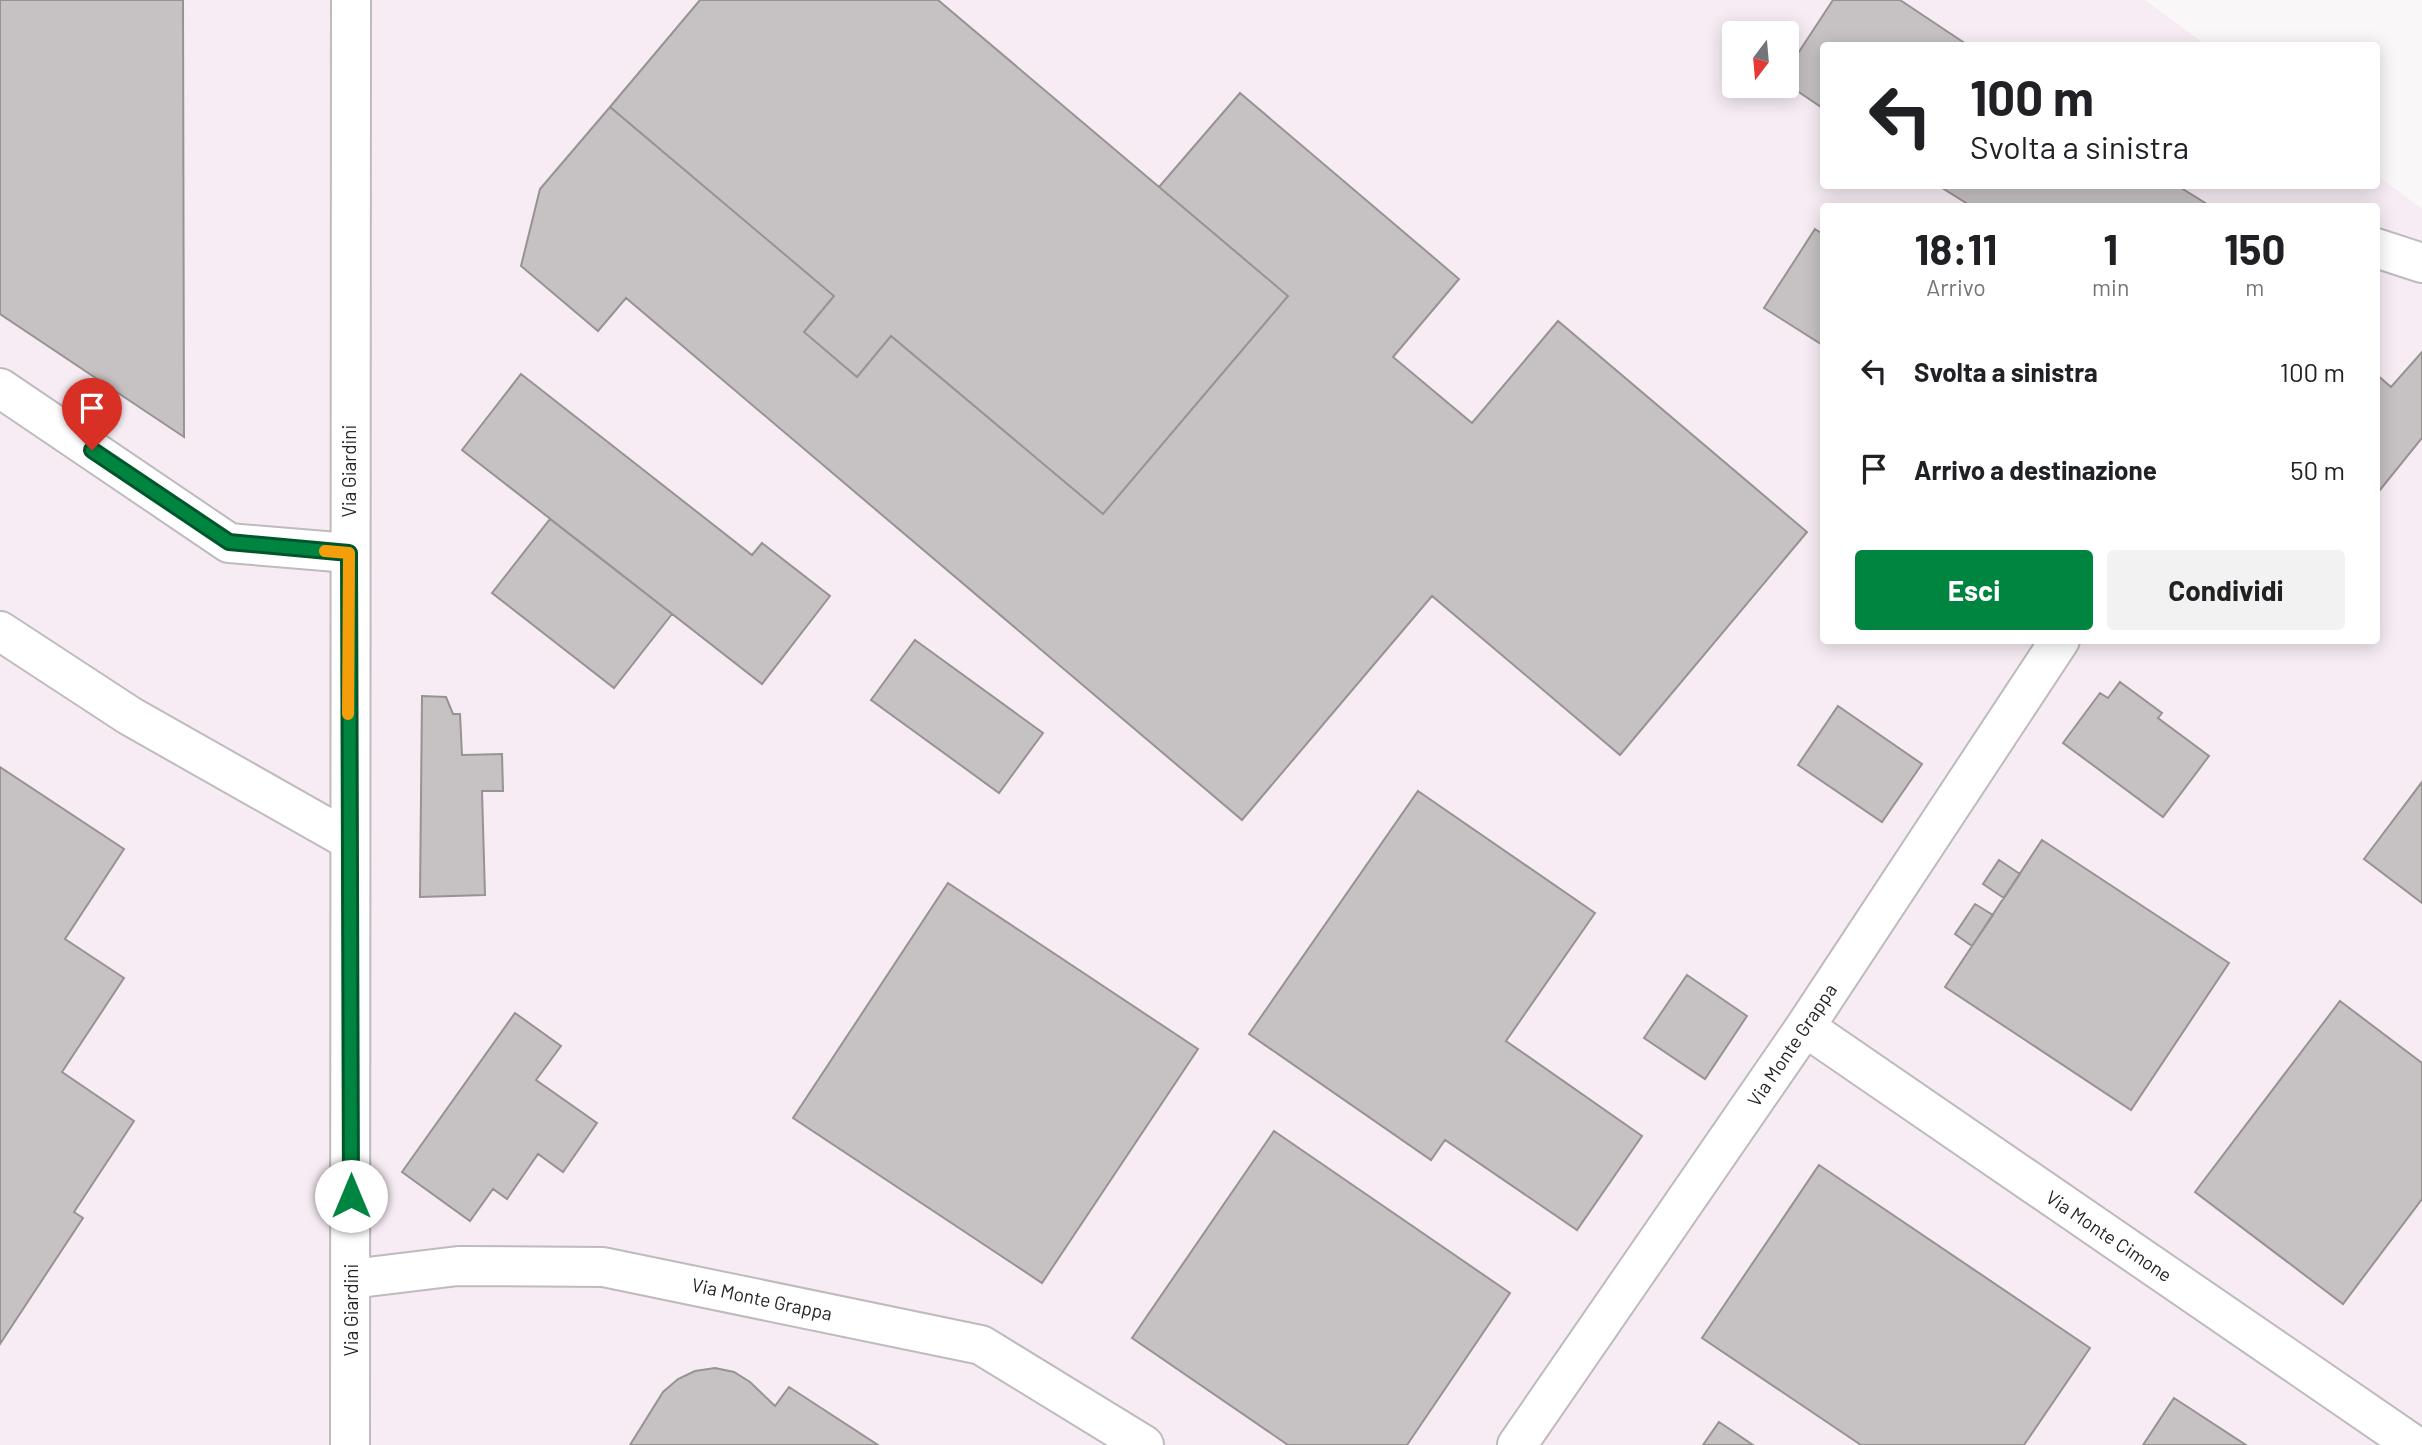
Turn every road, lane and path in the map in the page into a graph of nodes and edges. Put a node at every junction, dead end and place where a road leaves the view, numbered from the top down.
1 (351, 0) edge
2 (2380, 249) edge
3 (2422, 263) edge
4 (0, 388) edge
5 (349, 553) junction
6 (0, 631) edge
7 (2057, 644) edge
8 (349, 840) junction
9 (1805, 1027) junction
10 (351, 1279) junction
11 (350, 1445) edge
12 (1144, 1445) edge
13 (1517, 1445) edge
14 (2414, 1445) edge

1 - 5 street, Via Giardini
2 - 3 street
4 - 5 street
5 - 8 street, Via Giardini
6 - 8 street
7 - 9 street, Via Monte Grappa
8 - 10 street, Via Giardini
9 - 13 street, Via Monte Grappa
9 - 14 street, Via Monte Cimone
10 - 11 street, Via Giardini
10 - 12 street, Via Monte Grappa

